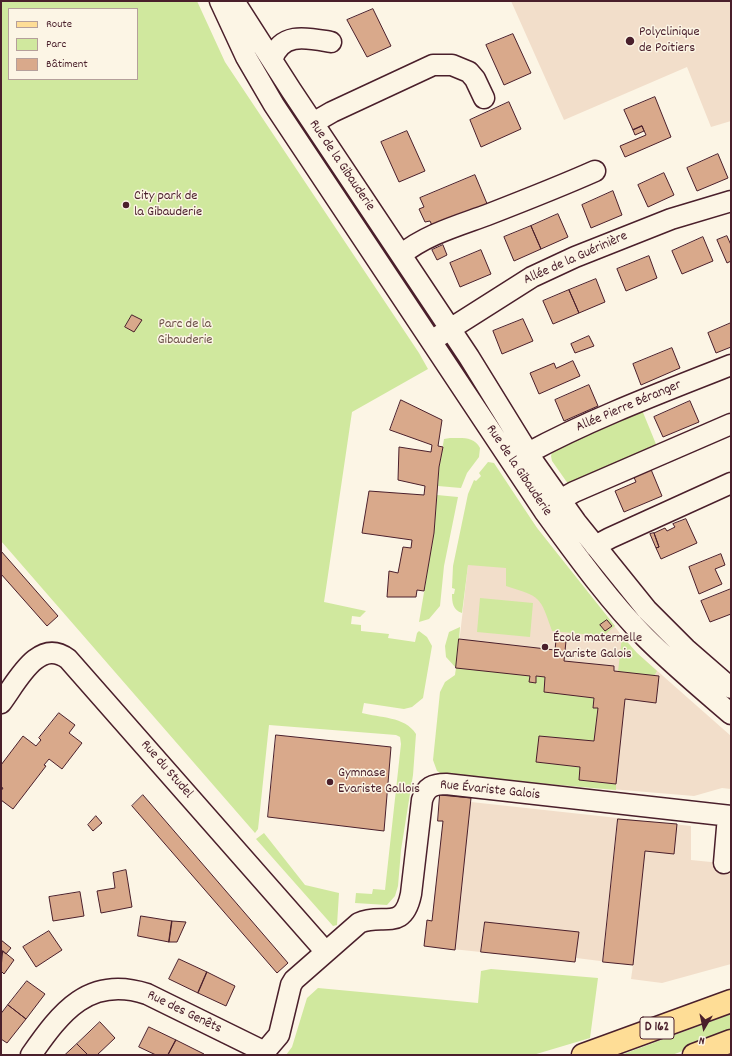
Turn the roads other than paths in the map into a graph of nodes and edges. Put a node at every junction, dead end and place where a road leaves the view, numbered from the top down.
1 (220, 1) edge
2 (234, 1) edge
3 (332, 42) dead end
4 (272, 60) junction
5 (484, 98) dead end
6 (313, 123) junction
7 (595, 171) dead end
8 (339, 201) junction
9 (731, 201) edge
10 (401, 255) junction
11 (450, 329) junction
12 (432, 341) junction
13 (731, 365) edge
14 (731, 424) edge
15 (528, 453) junction
16 (731, 483) edge
17 (560, 500) junction
18 (595, 546) junction
19 (728, 682) edge
20 (1, 703) edge
21 (731, 714) edge
22 (730, 816) edge
23 (724, 863) dead end
24 (325, 951) junction
25 (731, 1001) edge
26 (731, 1041) edge
27 (264, 1053) edge
28 (30, 1055) edge
29 (583, 1055) edge
30 (694, 1055) edge

1 - 8 street, Rue de la Gibauderie
2 - 4 street, Rue de la Gibauderie
3 - 4 street
4 - 6 street, Rue de la Gibauderie
5 - 6 street
6 - 10 street, Rue de la Gibauderie
7 - 10 street
8 - 11 street, Rue de la Gibauderie
8 - 12 street, Rue de la Gibauderie
9 - 11 street, Allée de la Guérinière
10 - 11 street, Rue de la Gibauderie
11 - 12 street, Allée de la Guérinière
11 - 15 street, Rue de la Gibauderie
12 - 21 street, Rue de la Gibauderie
13 - 15 street, Allée Pierre Béranger
14 - 17 street
15 - 17 street, Rue de la Gibauderie
16 - 18 street
17 - 18 street, Rue de la Gibauderie
18 - 19 street, Rue de la Gibauderie
20 - 24 street, Rue du Studel
22 - 23 street
22 - 24 street, Rue Évariste Galois
24 - 27 street, Rue Évariste Galois
25 - 29 main road, D 162
26 - 30 main road
27 - 28 street, Rue des Genêts

